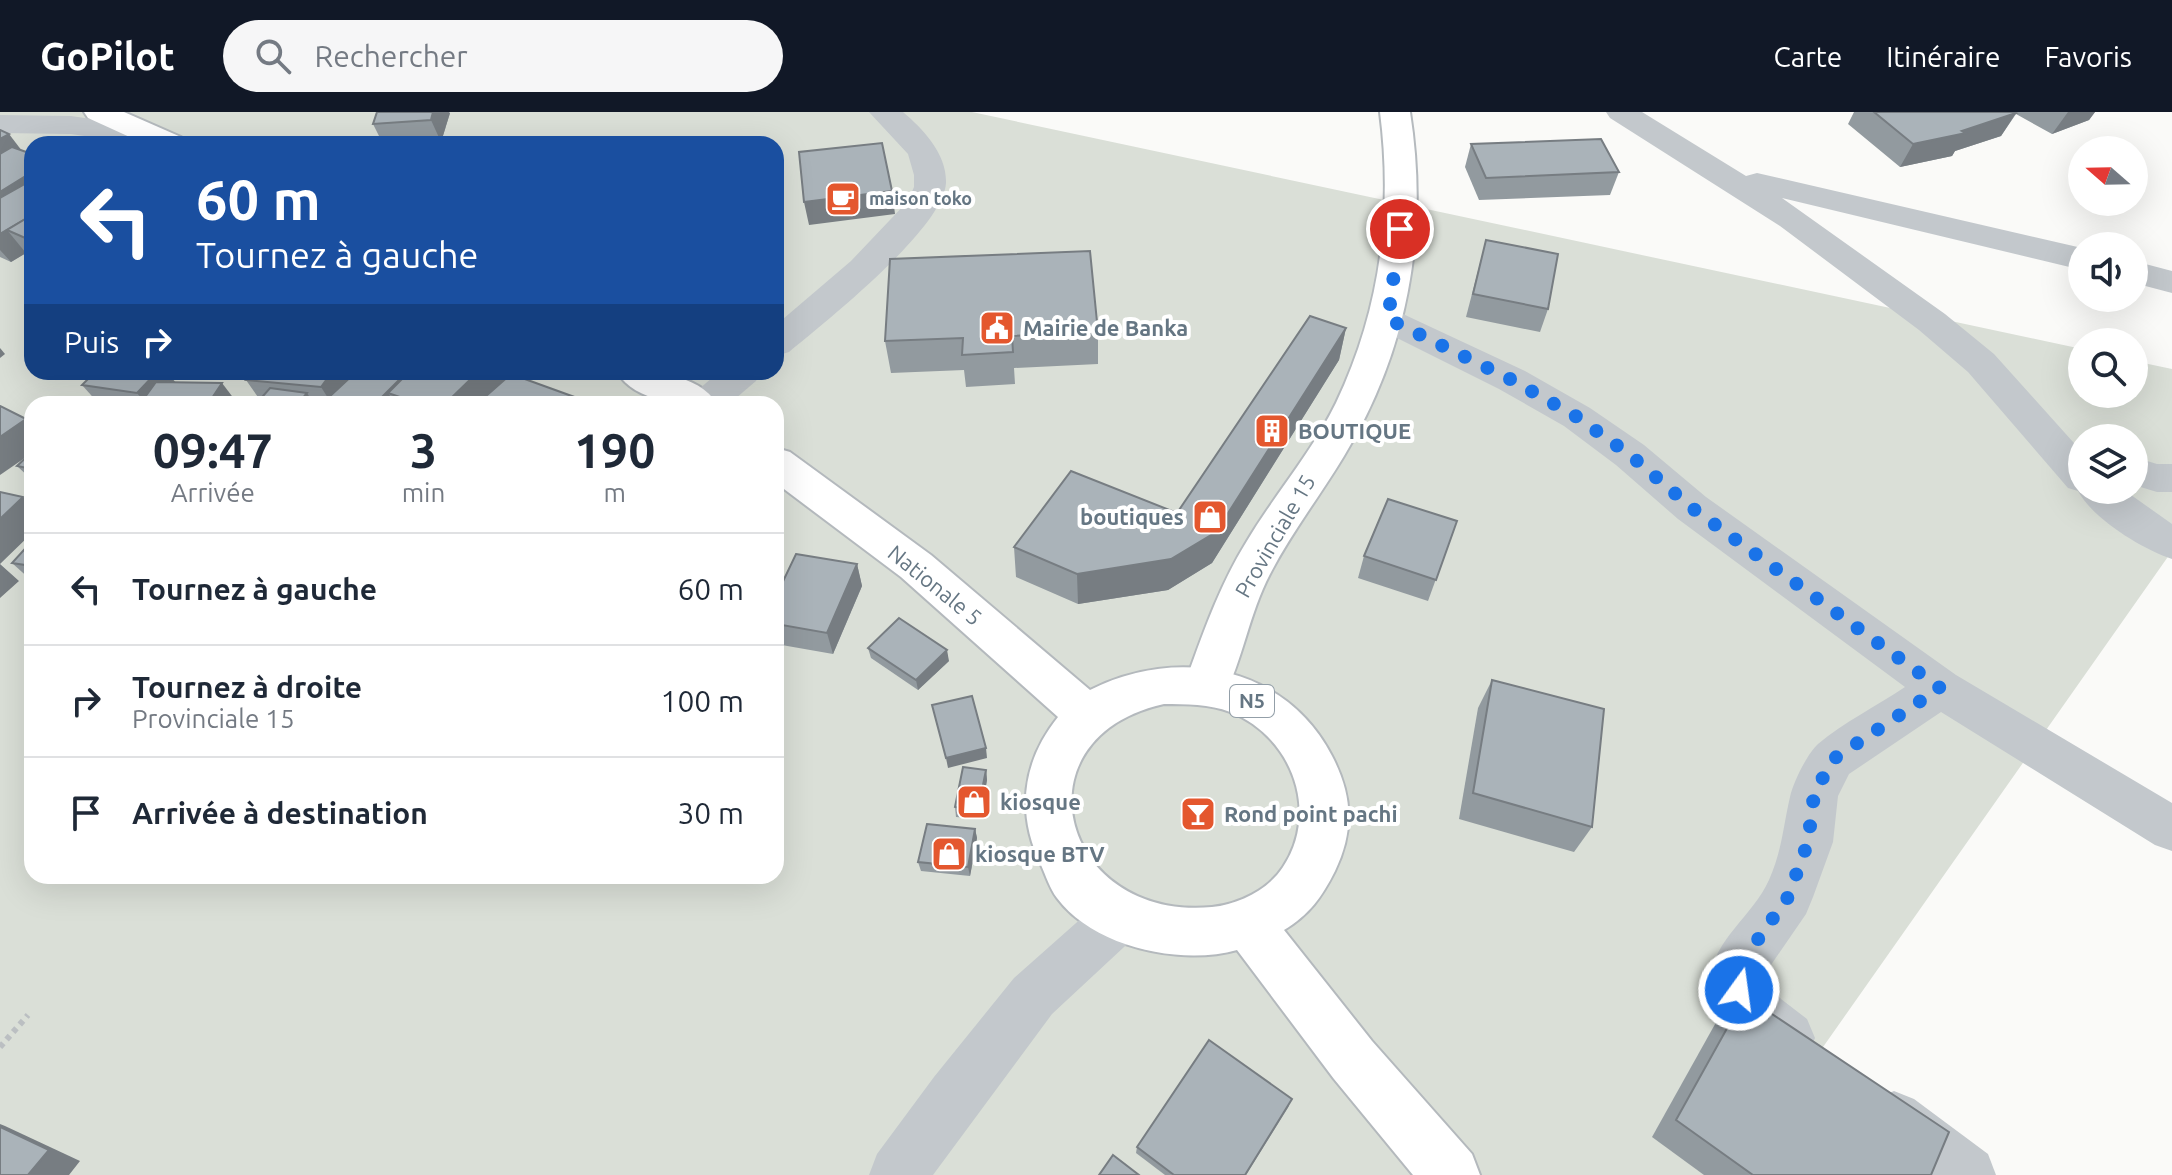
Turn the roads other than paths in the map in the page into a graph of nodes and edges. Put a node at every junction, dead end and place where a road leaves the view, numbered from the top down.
1 (99, 112) edge
2 (884, 112) edge
3 (1621, 112) edge
4 (1397, 113) edge
5 (0, 124) edge
6 (137, 136) edge
7 (152, 136) edge
8 (1724, 175) junction
9 (2068, 256) edge
10 (2148, 276) edge
11 (2172, 282) edge
12 (1388, 319) junction
13 (784, 337) edge
14 (651, 380) edge
15 (734, 380) edge
16 (682, 396) edge
17 (714, 396) edge
18 (2066, 448) edge
19 (784, 468) edge
20 (2148, 475) edge
21 (2172, 478) edge
22 (2114, 504) edge
23 (2172, 543) edge
24 (1207, 686) junction
25 (1940, 688) junction
26 (1088, 715) junction
27 (2172, 829) edge
28 (1120, 917) junction
29 (1248, 924) junction
30 (898, 1175) edge
31 (1451, 1175) edge
32 (1967, 1175) edge

1 - 7 main road
2 - 13 street
3 - 8 street
4 - 12 main road, Provinciale 15
5 - 6 street
8 - 9 street
8 - 18 street
10 - 11 street
12 - 24 main road, Provinciale 15
12 - 25 street
14 - 16 main road
15 - 17 street
19 - 26 main road, Nationale 5
20 - 21 street
22 - 23 street
24 - 26 main road, N5
24 - 29 main road, N5
25 - 27 street
25 - 32 street
26 - 28 main road, N5
28 - 29 main road, N5
28 - 30 street
29 - 31 main road

